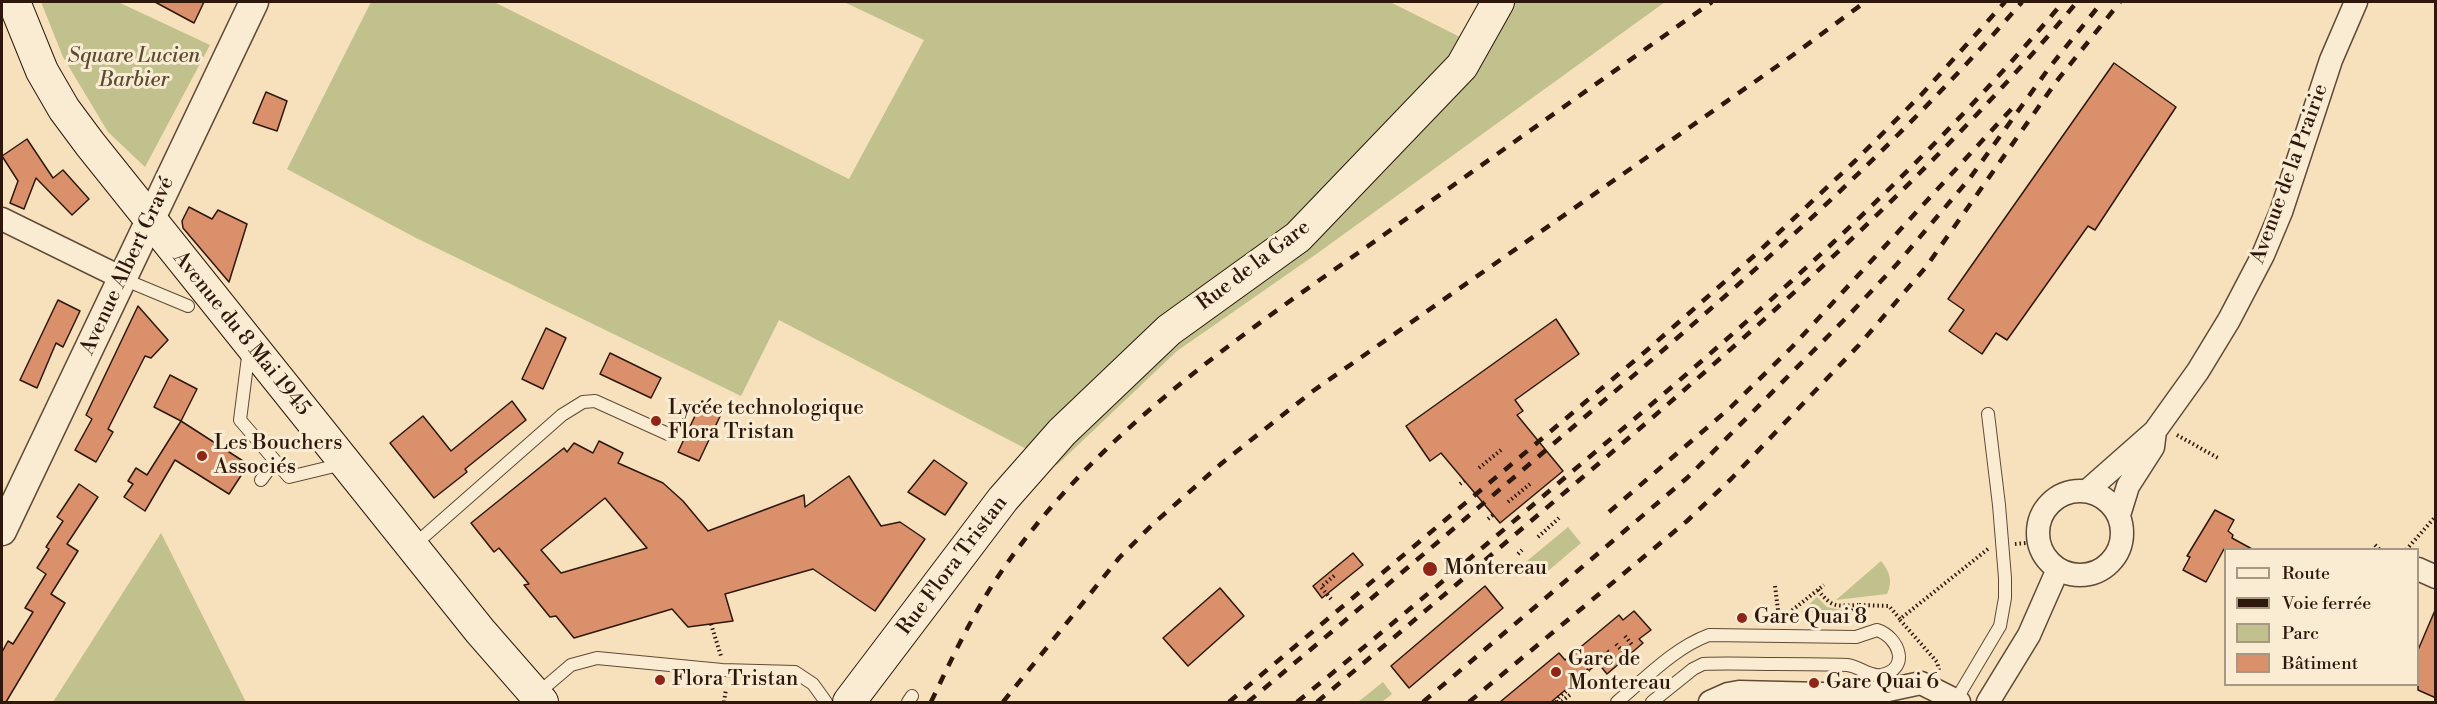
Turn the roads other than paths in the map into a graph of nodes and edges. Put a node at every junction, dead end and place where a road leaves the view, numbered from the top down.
1 (14, 2) edge
2 (254, 2) edge
3 (1498, 2) edge
4 (2356, 2) edge
5 (2, 219) edge
6 (149, 220) junction
7 (122, 279) junction
8 (188, 306) dead end
9 (249, 345) junction
10 (1988, 414) dead end
11 (1062, 432) joint
12 (2165, 433) junction
13 (668, 434) dead end
14 (275, 461) junction
15 (345, 464) junction
16 (261, 480) dead end
17 (2087, 491) junction
18 (2119, 515) junction
19 (2, 531) edge
20 (412, 547) junction
21 (2058, 569) junction
22 (2419, 569) edge
23 (2436, 577) edge
24 (539, 699) edge
25 (1957, 701) edge
26 (826, 702) edge
27 (849, 702) edge
28 (1617, 702) edge
29 (1652, 702) edge
30 (1710, 702) edge
31 (1988, 702) edge

1 - 6 main road, Avenue du 8 Mai 1945
2 - 6 street, Avenue Albert Gravé
3 - 11 main road, Rue de la Gare
4 - 12 street, Avenue de la Prairie
5 - 7 street
6 - 7 street, Avenue Albert Gravé
6 - 9 main road, Avenue du 8 Mai 1945
7 - 8 lane
7 - 19 street, Avenue Albert Gravé
9 - 14 lane
9 - 15 main road, Avenue du 8 Mai 1945
10 - 25 lane
11 - 27 main road, Rue Flora Tristan
12 - 17 street, Avenue de la Prairie
12 - 18 street, Avenue de la Prairie
13 - 20 lane
14 - 15 lane
14 - 16 lane
15 - 20 main road, Avenue du 8 Mai 1945
17 - 18 street
17 - 21 street
18 - 21 street
20 - 24 main road, Avenue du 8 Mai 1945
21 - 31 street
22 - 23 street
24 - 26 lane
25 - 30 street
28 - 29 lane

